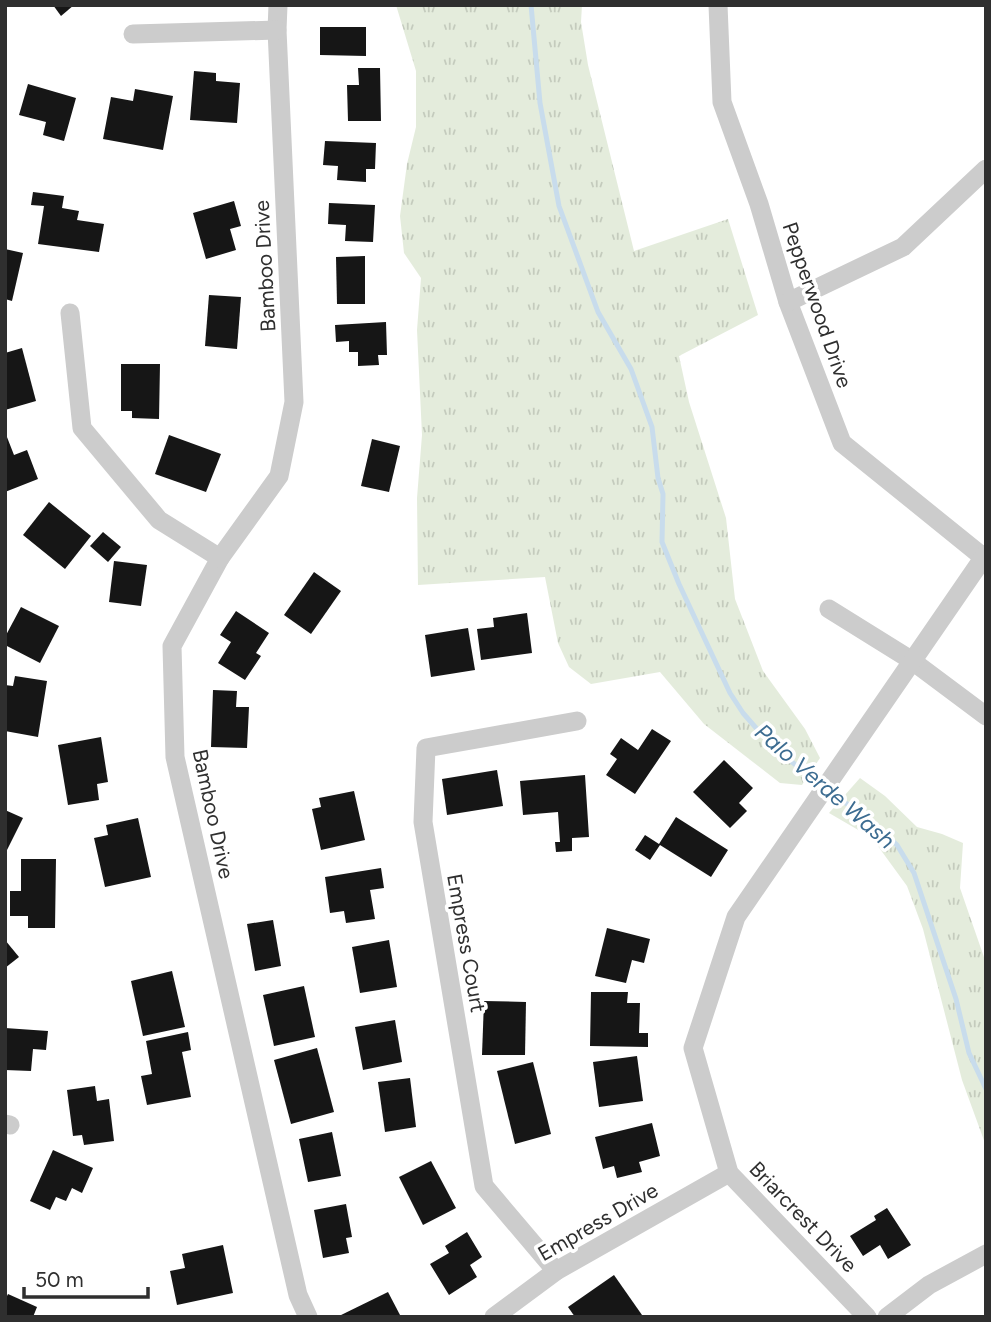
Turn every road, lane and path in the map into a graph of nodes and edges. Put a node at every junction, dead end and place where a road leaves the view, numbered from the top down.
1 (278, 5) edge
2 (718, 5) edge
3 (277, 30) junction
4 (133, 34) dead end
5 (986, 169) edge
6 (788, 302) junction
7 (70, 313) dead end
8 (985, 555) edge
9 (220, 558) junction
10 (829, 608) dead end
11 (911, 660) junction
12 (986, 716) edge
13 (577, 720) dead end
14 (729, 1173) junction
15 (986, 1254) edge
16 (556, 1271) junction
17 (308, 1317) edge
18 (494, 1317) edge
19 (867, 1317) edge
20 (887, 1317) edge

1 - 3 street, Bamboo Drive
2 - 6 street, Pepperwood Drive
3 - 4 street
3 - 9 street, Bamboo Drive
5 - 6 street
6 - 8 street, Pepperwood Drive
7 - 9 street
8 - 11 street, Briarcrest Drive
9 - 17 street, Bamboo Drive
10 - 11 street
11 - 12 street
11 - 14 street, Briarcrest Drive
13 - 16 street, Empress Court
14 - 16 street, Empress Drive
14 - 19 street, Briarcrest Drive
15 - 20 street
16 - 18 street, Empress Drive

